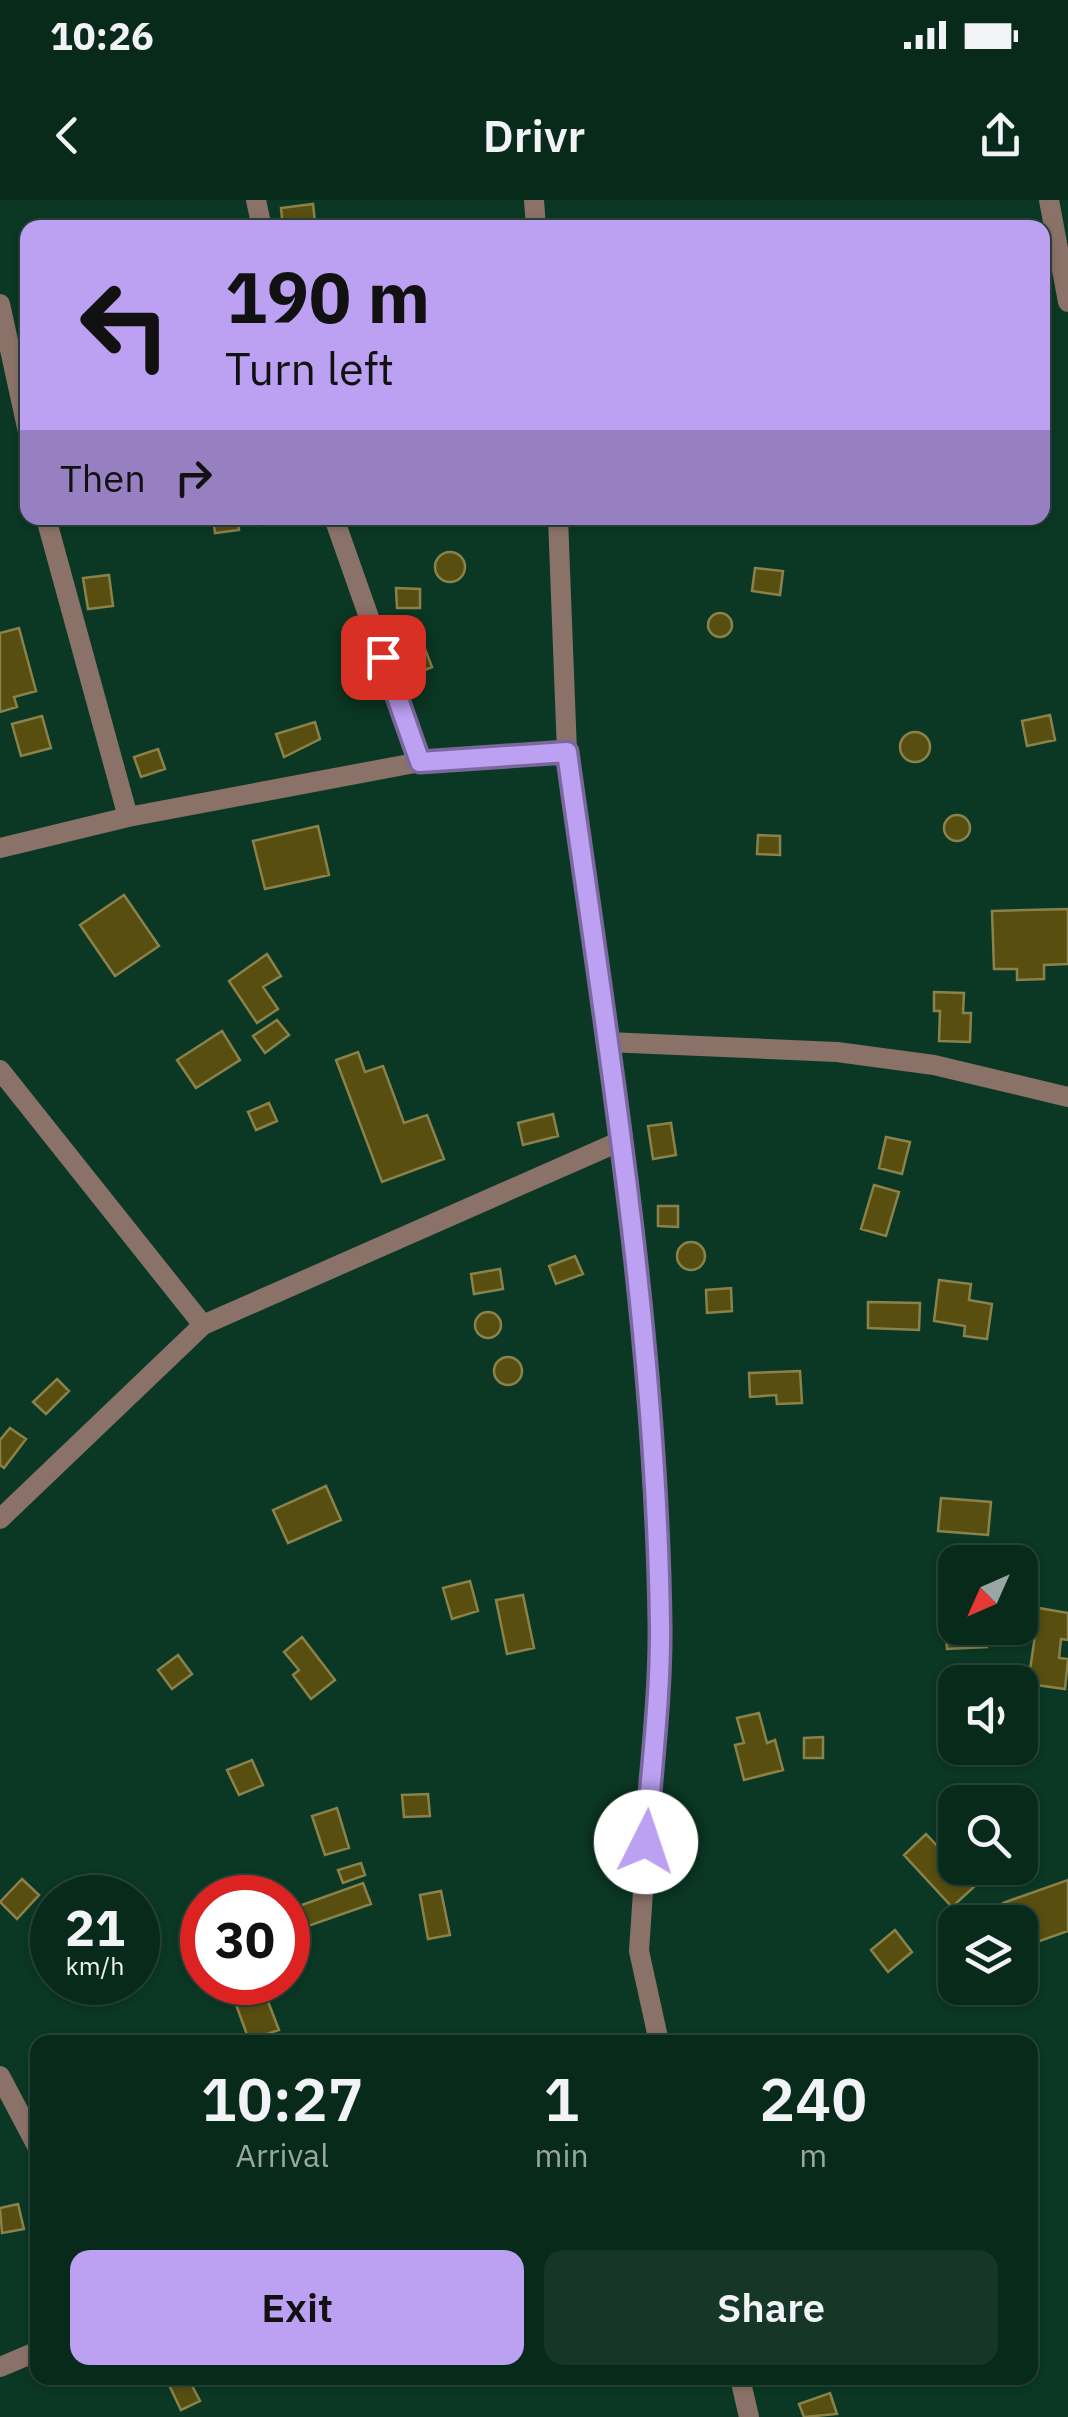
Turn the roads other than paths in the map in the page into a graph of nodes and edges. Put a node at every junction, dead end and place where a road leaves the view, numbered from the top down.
1 (1050, 200) edge
2 (1068, 302) edge
3 (0, 304) edge
4 (20, 395) edge
5 (48, 525) edge
6 (336, 525) edge
7 (558, 525) edge
8 (567, 752) junction
9 (420, 762) junction
10 (128, 817) junction
11 (0, 848) edge
12 (606, 1042) junction
13 (0, 1070) edge
14 (1068, 1097) edge
15 (623, 1140) junction
16 (203, 1326) junction
17 (0, 1518) edge
18 (657, 2035) edge
19 (0, 2076) edge
20 (30, 2133) edge
21 (30, 2354) edge
22 (0, 2367) edge
23 (742, 2385) edge
24 (749, 2417) edge

1 - 2 street
3 - 4 street
5 - 10 street
6 - 9 street
7 - 8 street
8 - 9 street
8 - 12 street
9 - 10 street
10 - 11 street
12 - 14 street
12 - 15 street
13 - 16 street
15 - 16 street
15 - 18 street
16 - 17 street
19 - 20 street
21 - 22 street
23 - 24 street

